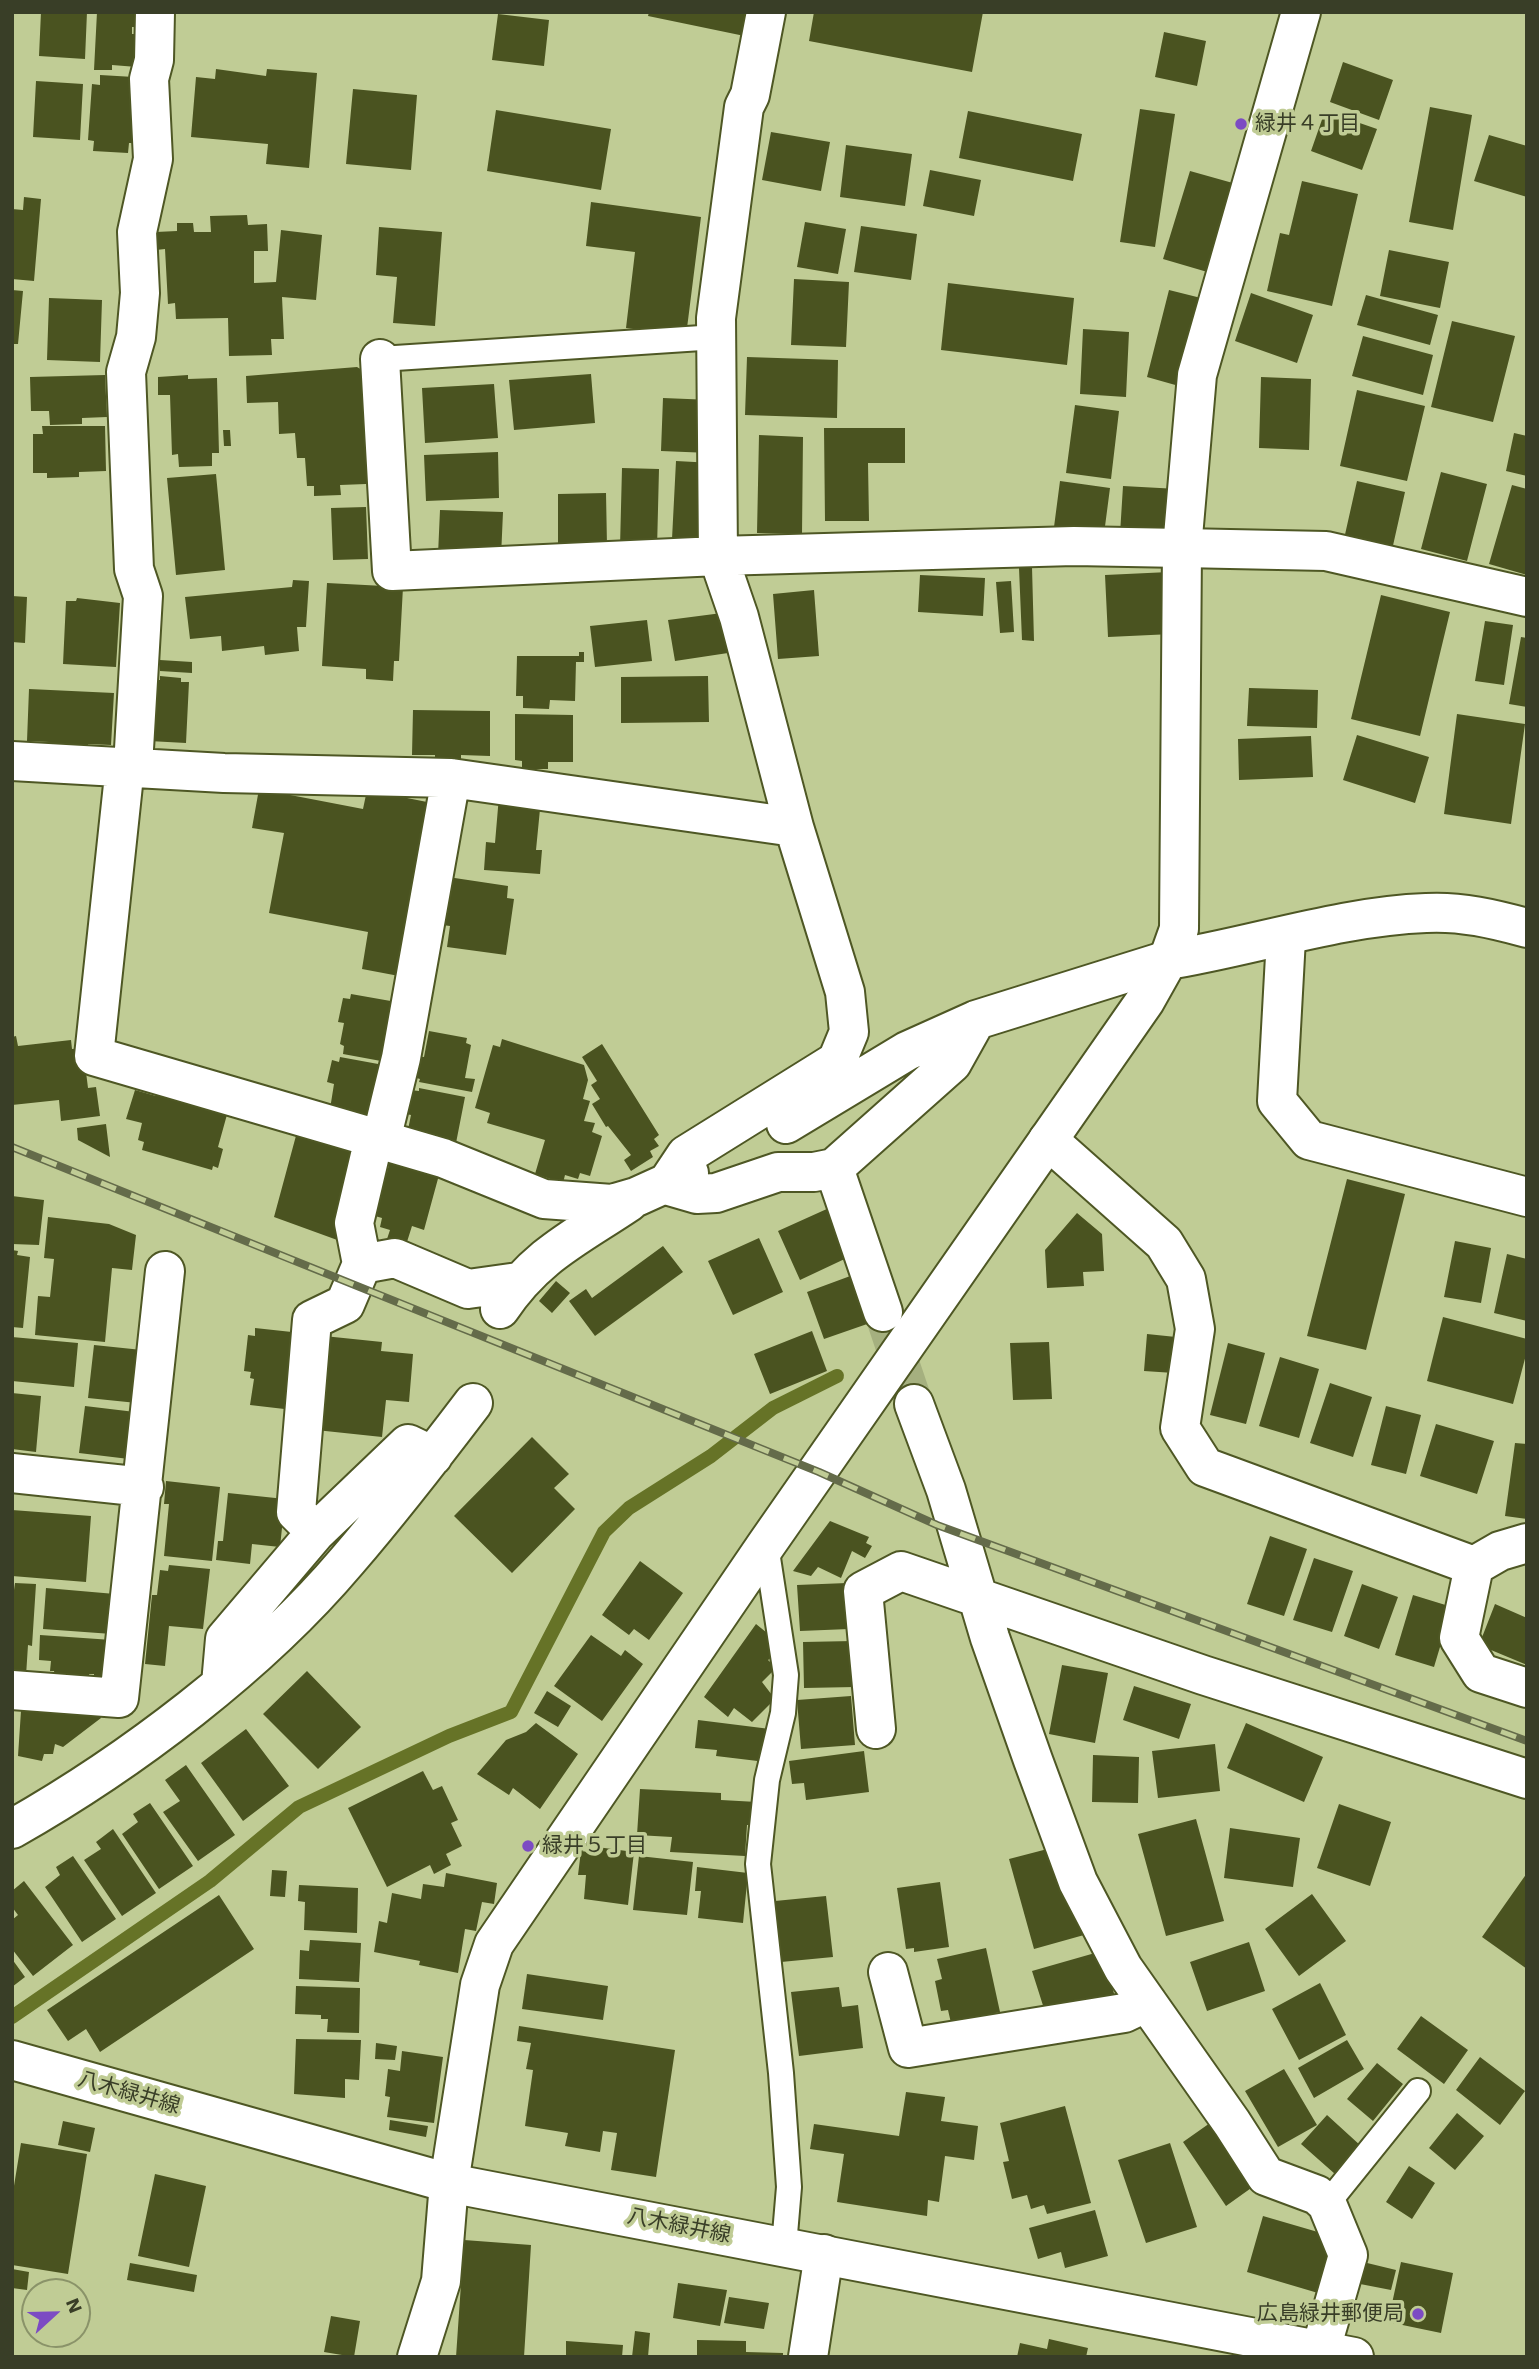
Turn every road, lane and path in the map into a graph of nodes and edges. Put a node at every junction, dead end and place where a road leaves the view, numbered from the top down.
1 (155, 12) edge
2 (766, 12) edge
3 (1301, 12) edge
4 (717, 337) junction
5 (380, 359) joint
6 (1182, 548) junction
7 (718, 556) junction
8 (1527, 597) edge
9 (12, 761) edge
10 (129, 766) junction
11 (451, 778) junction
12 (794, 827) junction
13 (1527, 928) edge
14 (1286, 937) junction
15 (1168, 960) junction
16 (976, 1020) junction
17 (377, 1139) junction
18 (1048, 1140) junction
19 (834, 1168) junction
20 (651, 1191) junction
21 (1527, 1197) edge
22 (362, 1264) junction
23 (165, 1271) dead end
24 (883, 1312) tunnel mouth
25 (473, 1403) dead end
26 (914, 1404) tunnel mouth
27 (433, 1456) junction
28 (12, 1473) edge
29 (144, 1488) junction
30 (316, 1532) junction
31 (1527, 1543) edge
32 (766, 1545) junction
33 (1474, 1566) junction
34 (978, 1600) junction
35 (221, 1684) junction
36 (1527, 1688) edge
37 (12, 1690) edge
38 (876, 1729) dead end
39 (1527, 1779) edge
40 (12, 1829) edge
41 (888, 1972) dead end
42 (1147, 2002) junction
43 (20, 2062) edge
44 (1418, 2091) dead end
45 (449, 2183) junction
46 (1327, 2204) junction
47 (784, 2246) junction
48 (824, 2254) junction
49 (1272, 2349) edge
50 (1338, 2353) edge
51 (417, 2357) edge
52 (808, 2357) edge

1 - 10 street
2 - 4 street
3 - 6 street
4 - 5 lane
4 - 7 street
5 - 7 street
6 - 7 street
6 - 8 street
6 - 15 street
7 - 12 street
9 - 10 street
10 - 11 street
10 - 17 street
11 - 12 street
11 - 17 street
12 - 20 street
13 - 14 street
14 - 15 street
14 - 21 street
15 - 16 street
15 - 18 street
16 - 19 street
16 - 20 street
17 - 20 street
17 - 22 street
18 - 32 street
18 - 33 street
19 - 20 street
19 - 24 street
20 - 22 street
22 - 30 street
23 - 29 street
25 - 27 street
26 - 34 street
27 - 30 street
27 - 35 street
28 - 29 street
29 - 37 street
30 - 35 street
31 - 33 street
32 - 45 street
32 - 47 lane
33 - 36 street
34 - 38 street
34 - 39 street
34 - 42 street
35 - 40 street
41 - 42 street
42 - 46 street
43 - 45 street, 八木緑井線
44 - 46 lane
45 - 47 street, 八木緑井線
45 - 51 street
46 - 50 street
47 - 48 street, 八木緑井線
48 - 49 street, 八木緑井線
48 - 52 street
49 - 50 street, 八木緑井線

